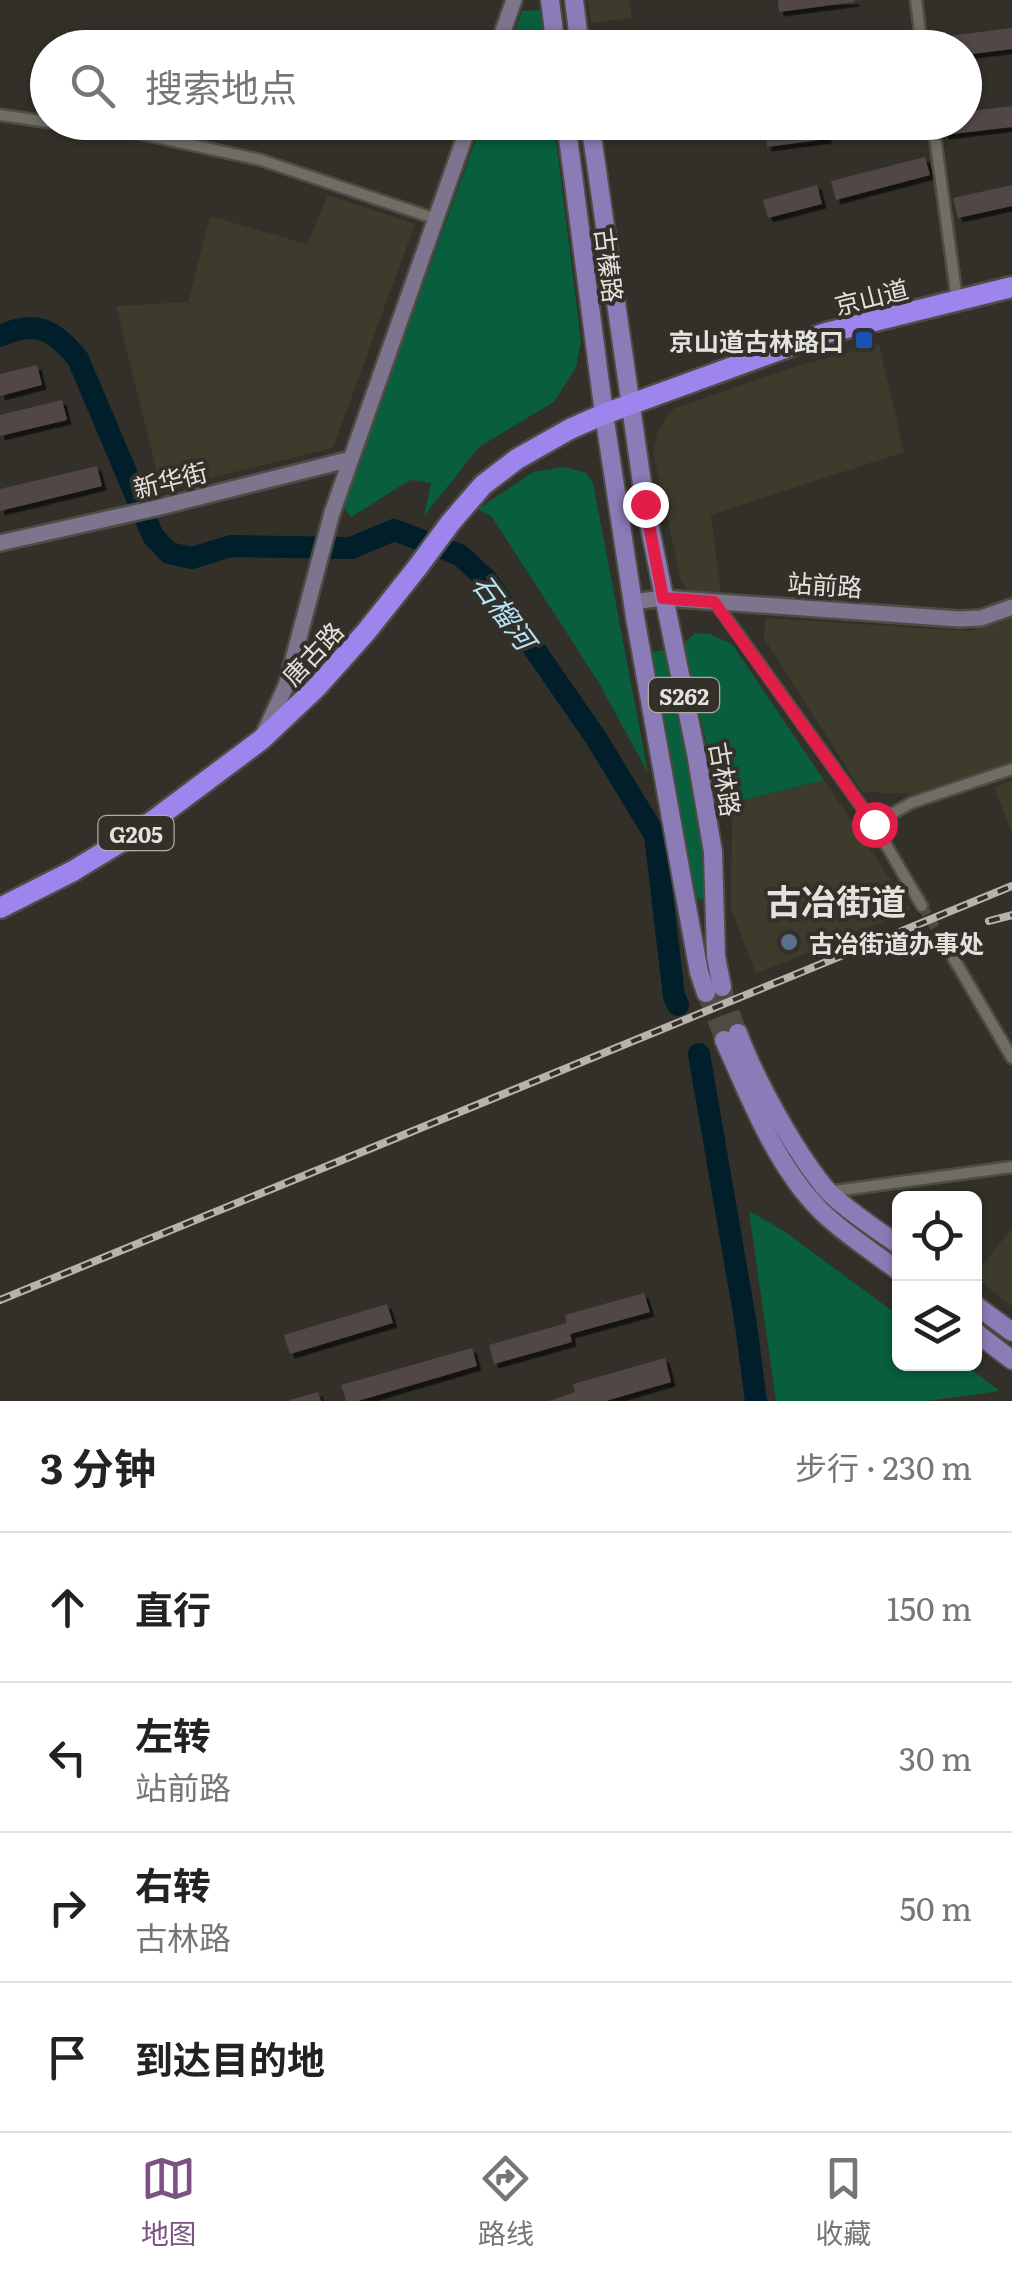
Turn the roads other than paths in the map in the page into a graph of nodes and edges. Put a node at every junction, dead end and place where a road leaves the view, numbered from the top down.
1 (514, 0) edge
2 (550, 0) edge
3 (574, 0) edge
4 (916, 0) edge
5 (503, 30) edge
6 (554, 30) edge
7 (578, 30) edge
8 (920, 30) edge
9 (0, 115) edge
10 (30, 119) edge
11 (169, 140) edge
12 (464, 140) edge
13 (568, 140) edge
14 (593, 140) edge
15 (936, 140) edge
16 (436, 219) junction
17 (1012, 287) edge
18 (958, 301) junction
19 (632, 404) junction
20 (604, 414) junction
21 (350, 459) junction
22 (0, 543) edge
23 (663, 598) junction
24 (633, 602) junction
25 (714, 602) junction
26 (1012, 608) edge
27 (261, 740) junction
28 (1012, 770) edge
29 (874, 824) junction
30 (922, 906) tunnel mouth
31 (0, 908) edge
32 (946, 947) tunnel mouth
33 (1012, 1058) edge
34 (1012, 1167) edge
35 (828, 1192) junction
36 (806, 1195) junction
37 (892, 1240) edge
38 (892, 1266) edge
39 (982, 1310) edge
40 (1012, 1332) edge
41 (982, 1337) edge
42 (1012, 1360) edge

1 - 5 street
2 - 6 main road
3 - 7 main road
4 - 8 street
9 - 10 street
11 - 16 street
12 - 16 street
13 - 20 main road, 古榛路 / S262
14 - 19 main road, 古榛路 / S262
15 - 18 street
16 - 21 street
17 - 18 highway, 京山道 / G205
18 - 19 highway, 京山道 / G205
19 - 20 highway, 唐古路 / G205
19 - 23 main road, 古林路 / S262
20 - 24 main road, 古林路 / S262
20 - 27 highway, 唐古路 / G205
21 - 22 street, 新华街
21 - 27 street
23 - 24 street, 站前路
23 - 24 main road, 古林路 / S262
23 - 25 street, 站前路
25 - 26 street, 站前路
25 - 29 street
27 - 31 highway, 唐古路 / G205
28 - 29 street
29 - 30 street
32 - 33 street
34 - 35 street
35 - 36 street
35 - 36 main road
35 - 37 main road
36 - 38 main road
39 - 40 main road
41 - 42 main road

